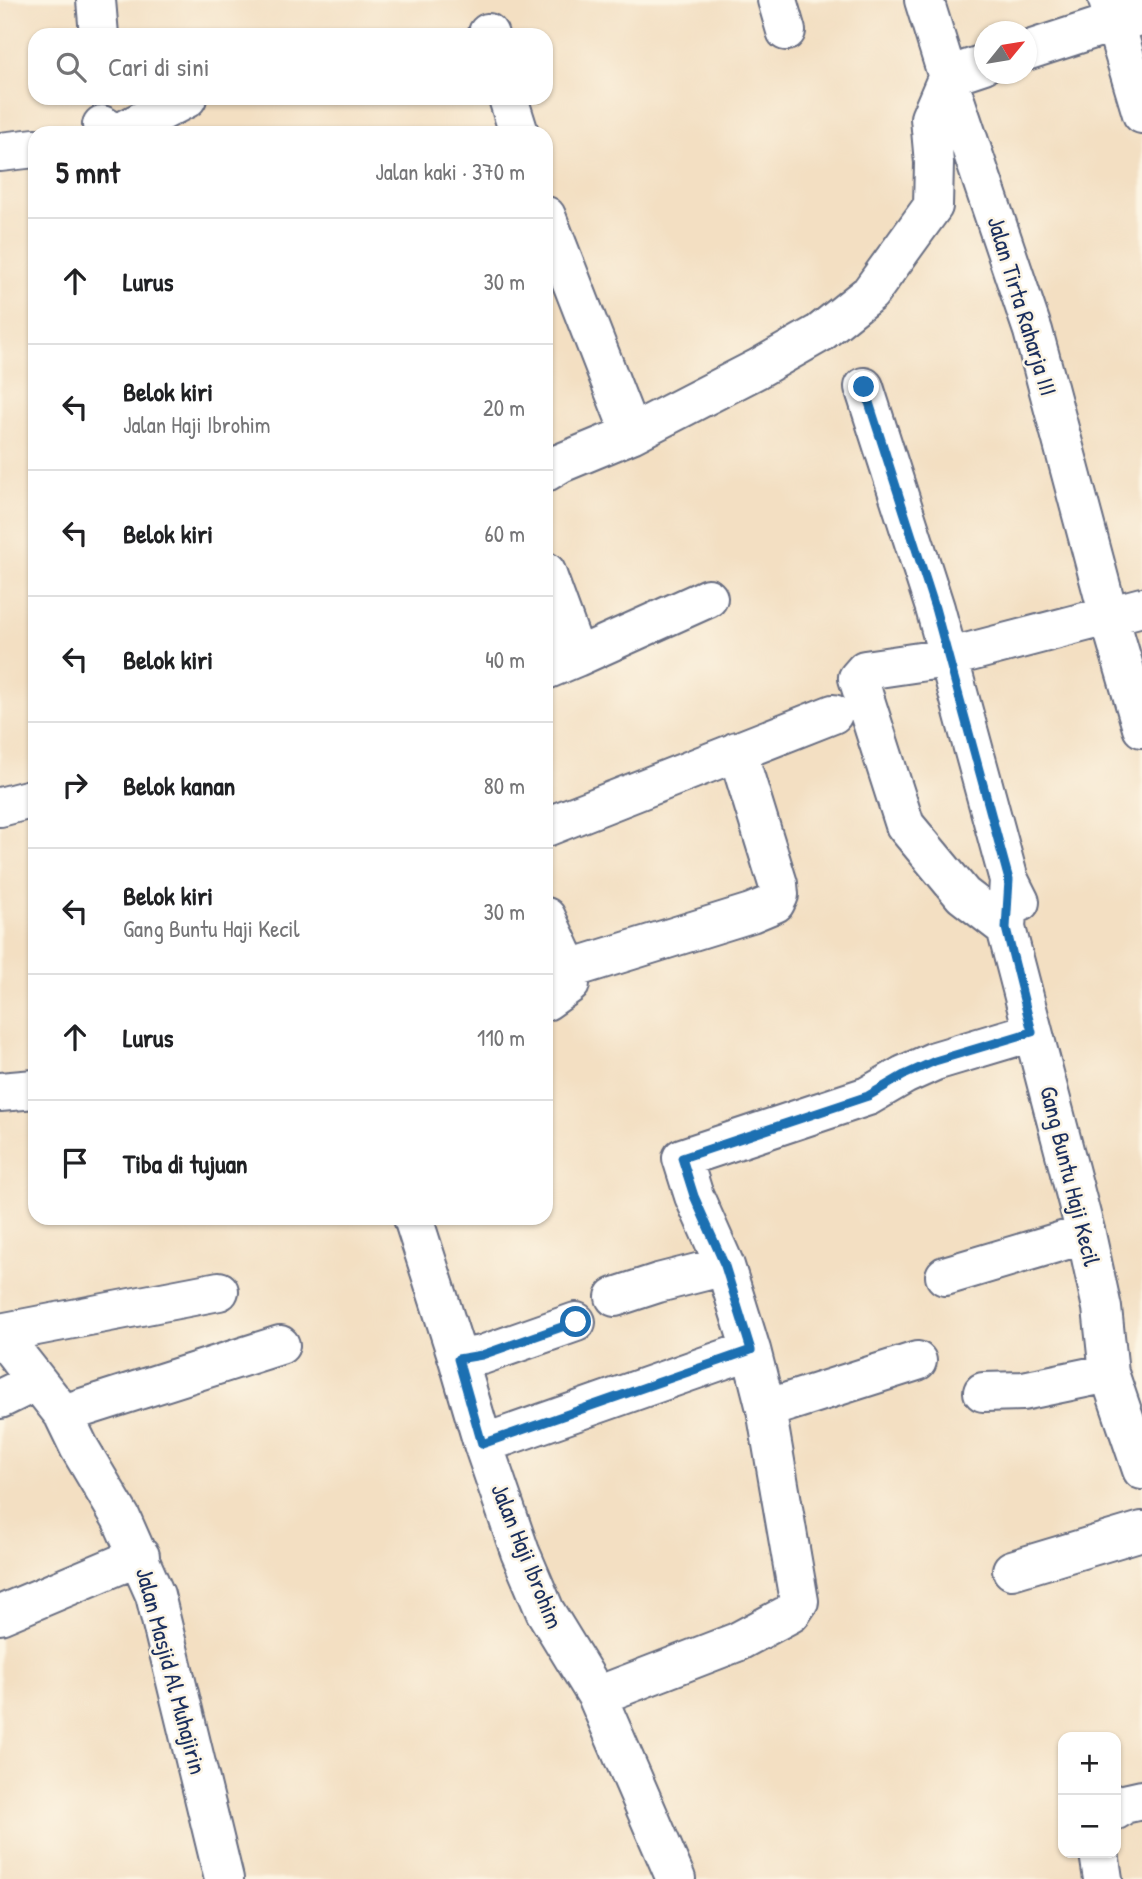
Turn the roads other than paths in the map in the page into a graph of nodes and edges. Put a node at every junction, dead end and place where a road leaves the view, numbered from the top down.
1 (96, 0) edge
2 (924, 0) edge
3 (1122, 13) edge
4 (98, 28) edge
5 (1037, 47) edge
6 (974, 68) edge
7 (948, 76) junction
8 (173, 105) edge
9 (510, 105) edge
10 (1142, 114) edge
11 (133, 126) edge
12 (517, 126) edge
13 (28, 149) edge
14 (0, 152) edge
15 (553, 234) edge
16 (864, 387) dead end
17 (631, 434) junction
18 (553, 468) edge
19 (708, 598) dead end
20 (1126, 611) edge
21 (553, 612) edge
22 (947, 657) junction
23 (562, 663) edge
24 (833, 714) dead end
25 (1142, 729) edge
26 (737, 751) junction
27 (28, 800) edge
28 (0, 807) edge
29 (553, 824) edge
30 (1019, 928) junction
31 (553, 932) edge
32 (570, 968) junction
33 (553, 996) edge
34 (1032, 1032) junction
35 (28, 1090) edge
36 (0, 1092) edge
37 (415, 1225) edge
38 (1086, 1234) junction
39 (725, 1266) junction
40 (945, 1276) dead end
41 (219, 1291) dead end
42 (615, 1297) dead end
43 (576, 1322) dead end
44 (0, 1333) edge
45 (280, 1345) dead end
46 (751, 1350) junction
47 (458, 1359) junction
48 (917, 1362) dead end
49 (1109, 1373) junction
50 (37, 1381) junction
51 (983, 1392) dead end
52 (0, 1399) edge
53 (766, 1409) junction
54 (63, 1414) junction
55 (482, 1444) junction
56 (1142, 1471) edge
57 (1142, 1531) edge
58 (139, 1556) junction
59 (1012, 1570) dead end
60 (0, 1615) edge
61 (597, 1696) junction
62 (1142, 1800) edge
63 (1121, 1806) edge
64 (1100, 1858) edge
65 (224, 1879) edge
66 (676, 1879) edge
67 (1103, 1879) edge

1 - 4 street
2 - 7 street, Jalan Tirta Raharja III
3 - 5 street
3 - 10 street
6 - 7 street
7 - 17 street
7 - 20 street, Jalan Tirta Raharja III
8 - 11 street
9 - 12 street
13 - 14 street
15 - 17 street
16 - 22 street, Gang Buntu Haji Kecil
17 - 18 street
19 - 23 street
20 - 22 street
20 - 25 street, Jalan Tirta Raharja III
21 - 23 street
22 - 30 street, Gang Buntu Haji Kecil
22 - 30 street
24 - 26 street
26 - 29 street
26 - 32 street
27 - 28 street
30 - 34 street, Gang Buntu Haji Kecil
31 - 32 street
32 - 33 street
34 - 38 street, Gang Buntu Haji Kecil
34 - 39 street
35 - 36 street
37 - 47 street, Jalan Haji Ibrohim
38 - 40 street
38 - 49 street, Gang Buntu Haji Kecil
39 - 42 street
39 - 46 street
41 - 44 street
43 - 47 street
44 - 50 street, Jalan Masjid Al Muhajirin
45 - 54 street
46 - 53 street
46 - 55 street
47 - 55 street, Jalan Haji Ibrohim
48 - 53 street
49 - 51 street
49 - 56 street, Gang Buntu Haji Kecil
50 - 52 street
50 - 54 street, Jalan Masjid Al Muhajirin
53 - 61 street
54 - 58 street, Jalan Masjid Al Muhajirin
55 - 61 street, Jalan Haji Ibrohim
57 - 59 street
58 - 60 street
58 - 65 street, Jalan Masjid Al Muhajirin
61 - 66 street, Jalan Haji Ibrohim
62 - 63 street
64 - 67 street

